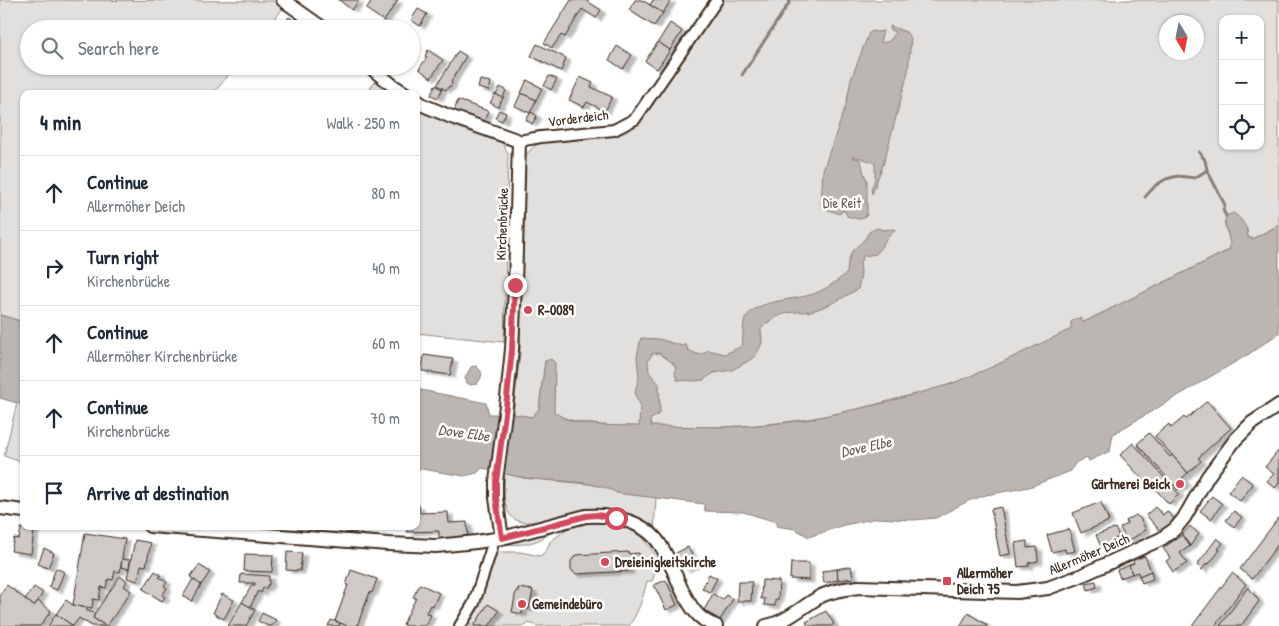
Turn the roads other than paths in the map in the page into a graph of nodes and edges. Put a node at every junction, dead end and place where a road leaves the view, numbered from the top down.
1 (283, 0) edge
2 (717, 0) edge
3 (311, 20) edge
4 (380, 75) edge
5 (400, 90) edge
6 (420, 103) edge
7 (519, 141) junction
8 (1279, 405) edge
9 (0, 508) edge
10 (20, 511) edge
11 (204, 530) edge
12 (497, 539) junction
13 (460, 626) edge
14 (716, 626) edge
15 (766, 626) edge

1 - 3 street
2 - 7 street, Vorderdeich
4 - 5 street
6 - 7 street, Vorderdeich
7 - 12 street, Kirchenbrücke
8 - 15 street, Allermöher Deich
9 - 10 street
11 - 12 street
12 - 13 street
12 - 14 street

